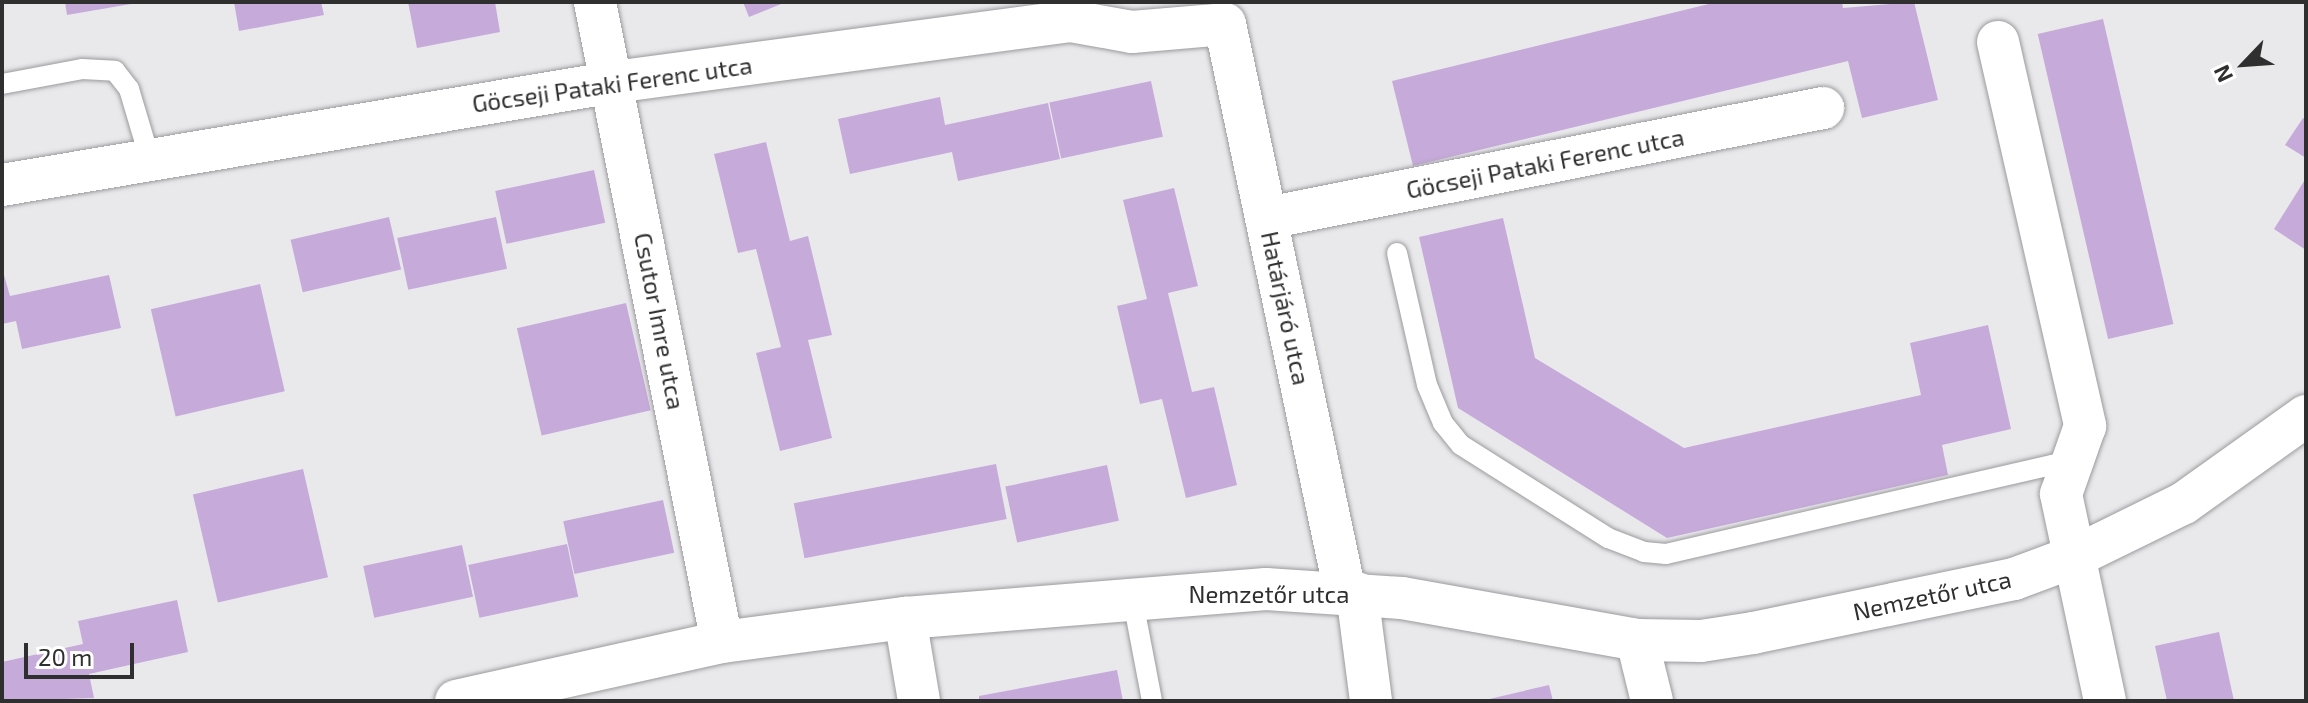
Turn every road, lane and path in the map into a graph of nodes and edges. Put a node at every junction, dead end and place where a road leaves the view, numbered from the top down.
1 (595, 2) edge
2 (1069, 11) edge
3 (1222, 13) edge
4 (1998, 42) dead end
5 (614, 82) junction
6 (2, 84) edge
7 (1823, 108) dead end
8 (149, 156) junction
9 (2, 185) edge
10 (1267, 218) junction
11 (1397, 253) dead end
12 (2306, 416) edge
13 (2072, 460) junction
14 (2076, 556) junction
15 (1351, 593) junction
16 (1132, 596) junction
17 (905, 618) junction
18 (1637, 640) junction
19 (722, 642) junction
20 (456, 701) edge
21 (919, 701) edge
22 (1152, 701) edge
23 (1371, 701) edge
24 (1652, 701) edge
25 (2105, 701) edge

1 - 5 street, Csutor Imre utca
2 - 3 street, Göcseji Pataki Ferenc utca
2 - 5 street, Göcseji Pataki Ferenc utca
3 - 10 street, Határjáró utca
4 - 13 street
5 - 8 street, Göcseji Pataki Ferenc utca
5 - 19 street, Csutor Imre utca
6 - 8 lane
7 - 10 street, Göcseji Pataki Ferenc utca
8 - 9 street, Göcseji Pataki Ferenc utca
10 - 15 street, Határjáró utca
11 - 13 lane
12 - 14 street, Nemzetőr utca
13 - 14 street
14 - 18 street, Nemzetőr utca
14 - 25 street
15 - 16 street, Nemzetőr utca
15 - 18 street, Nemzetőr utca
15 - 23 street, Határjáró utca
16 - 17 street, Nemzetőr utca
16 - 22 lane
17 - 19 street, Nemzetőr utca
17 - 21 street
18 - 24 street
19 - 20 street, Nemzetőr utca

